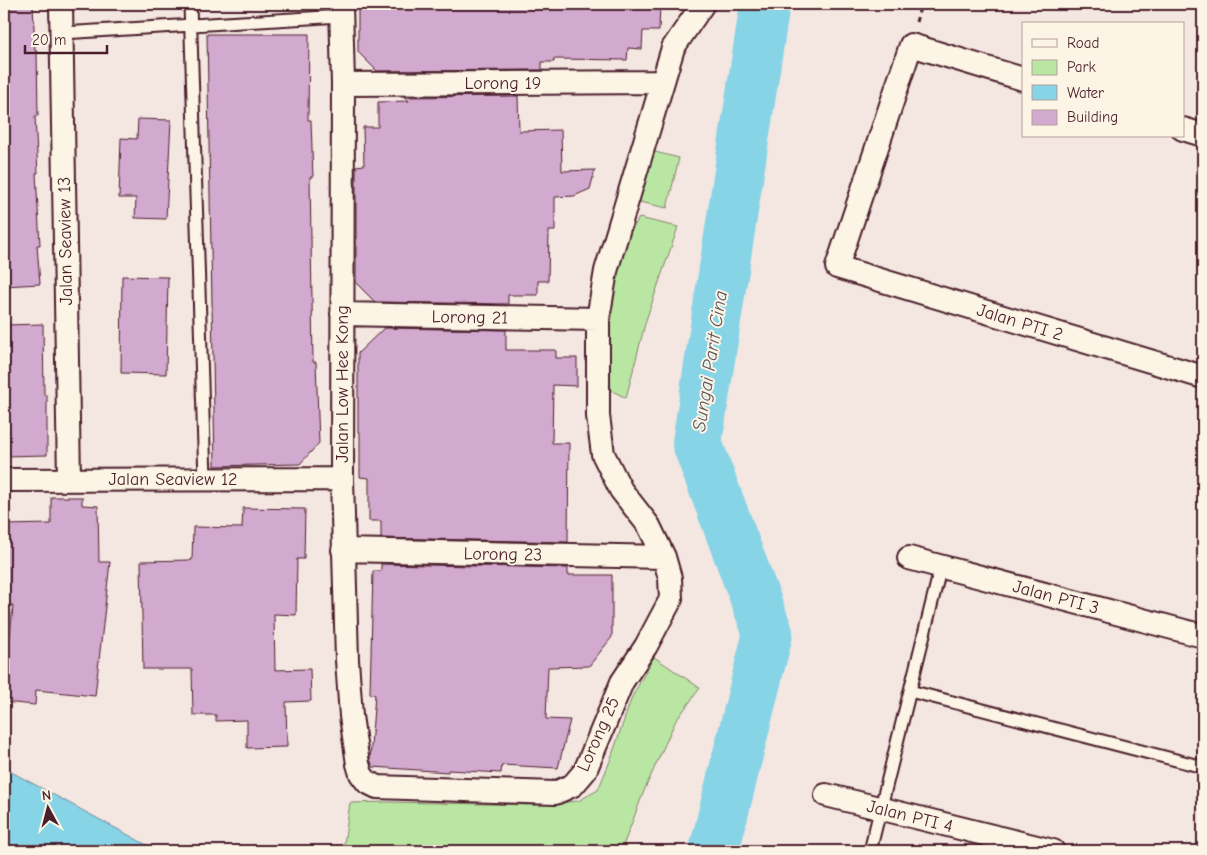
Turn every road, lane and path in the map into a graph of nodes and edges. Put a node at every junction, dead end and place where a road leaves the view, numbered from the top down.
1 (61, 4) edge
2 (190, 4) edge
3 (703, 4) edge
4 (341, 10) edge
5 (191, 24) junction
6 (62, 33) junction
7 (1022, 79) edge
8 (662, 82) junction
9 (343, 84) junction
10 (1184, 129) edge
11 (1203, 135) edge
12 (342, 314) junction
13 (598, 319) junction
14 (1203, 377) edge
15 (69, 479) junction
16 (205, 479) junction
17 (342, 479) junction
18 (4, 480) edge
19 (343, 550) junction
20 (664, 557) junction
21 (909, 558) dead end
22 (941, 566) junction
23 (1203, 636) edge
24 (910, 691) junction
25 (358, 764) joint
26 (1203, 767) edge
27 (826, 794) dead end
28 (881, 808) junction
29 (870, 851) edge
30 (1054, 851) edge

1 - 6 street, Jalan Seaview 13
2 - 5 lane
3 - 8 street, Lorong 25
4 - 5 lane
4 - 9 street, Jalan Low Hee Kong
5 - 6 lane
5 - 16 lane
6 - 15 street, Jalan Seaview 13
7 - 14 street, Jalan PTI 2
8 - 9 street, Lorong 19
8 - 13 street, Lorong 25
9 - 12 street, Jalan Low Hee Kong
10 - 11 street
12 - 13 street, Lorong 21
12 - 17 street, Jalan Low Hee Kong
13 - 20 street, Lorong 25
15 - 16 street, Jalan Seaview 12
15 - 18 street, Jalan Seaview 12
16 - 17 street, Jalan Seaview 12
17 - 19 street, Jalan Low Hee Kong
19 - 20 street, Lorong 23
19 - 25 street, Jalan Low Hee Kong
20 - 25 street, Lorong 25
21 - 22 street, Jalan PTI 3
22 - 23 street, Jalan PTI 3
22 - 24 lane
24 - 26 lane
24 - 28 lane
27 - 28 street, Jalan PTI 4
28 - 29 lane
28 - 30 street, Jalan PTI 4

